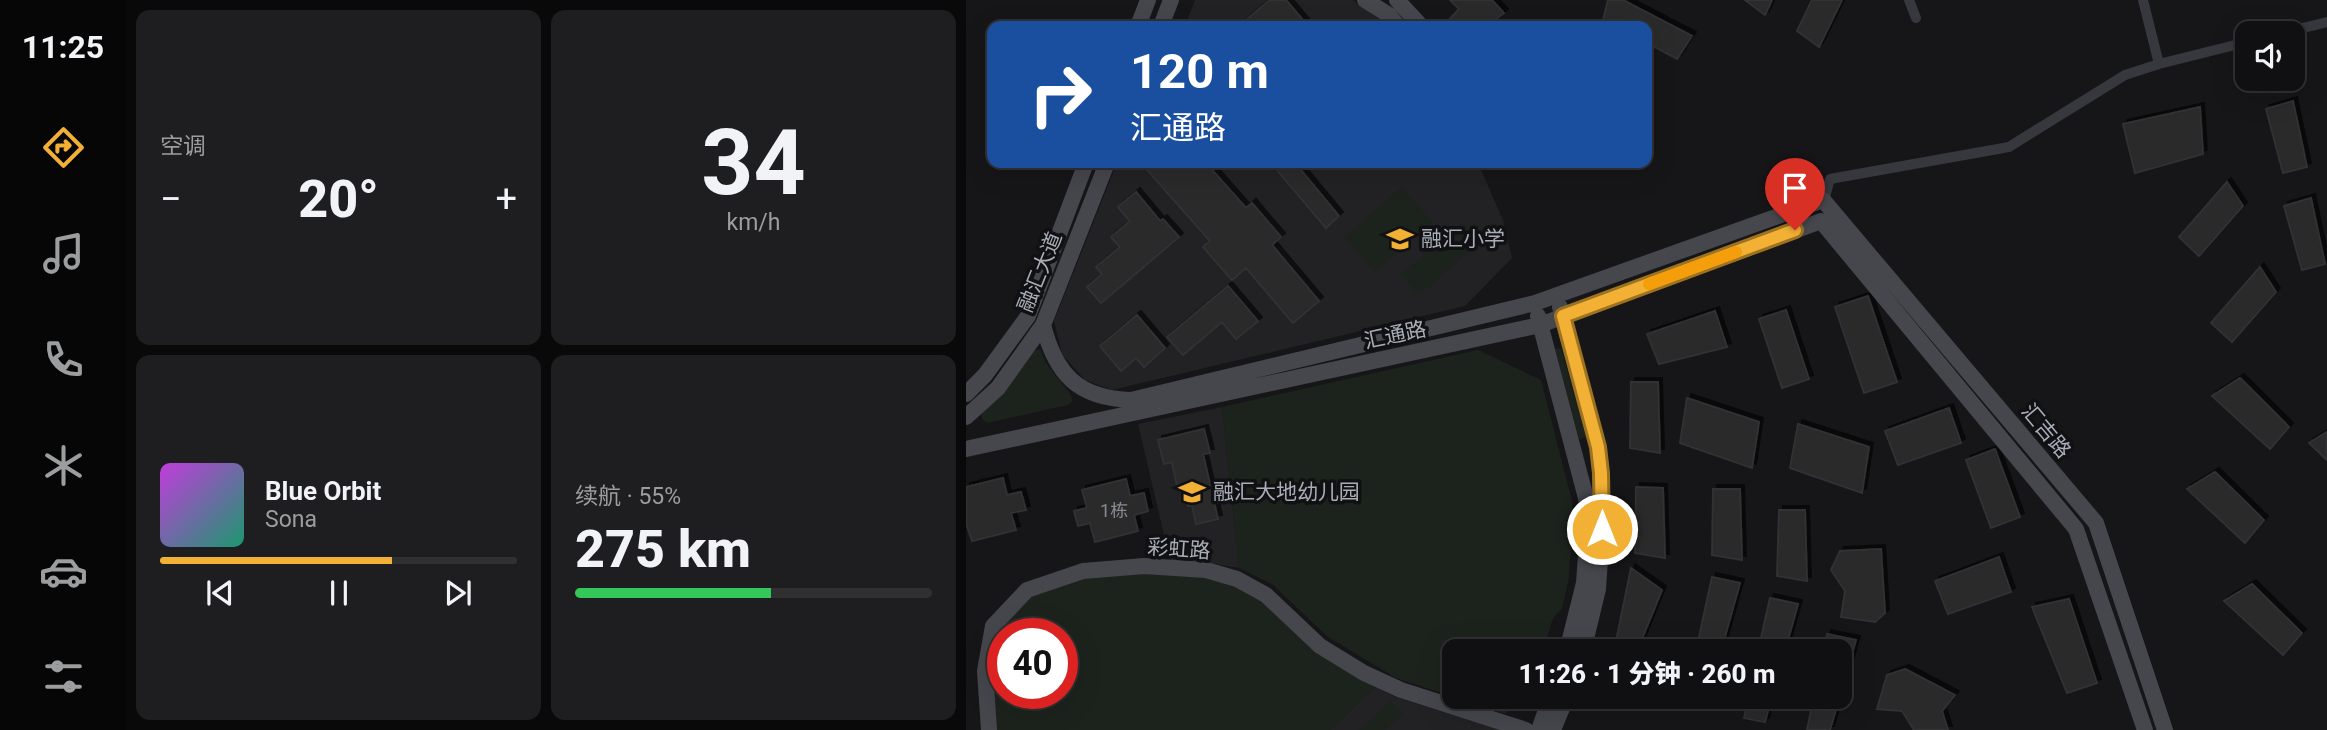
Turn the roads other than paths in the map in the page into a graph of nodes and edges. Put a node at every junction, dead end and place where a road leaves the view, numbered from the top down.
1 (1148, 0) edge
2 (1171, 0) edge
3 (1365, 0) edge
4 (1397, 0) edge
5 (1909, 0) edge
6 (2143, 0) edge
7 (1916, 18) dead end
8 (1140, 21) edge
9 (1163, 21) edge
10 (1394, 21) edge
11 (1416, 21) edge
12 (2327, 22) edge
13 (2305, 27) edge
14 (2235, 45) edge
15 (2159, 64) junction
16 (1084, 168) edge
17 (1105, 168) edge
18 (1823, 200) junction
19 (1821, 221) junction
20 (1556, 296) junction
21 (1535, 303) junction
22 (1563, 316) junction
23 (1043, 325) junction
24 (1540, 325) junction
25 (966, 394) edge
26 (966, 417) edge
27 (966, 449) edge
28 (1570, 639) edge
29 (1586, 639) edge
30 (1546, 709) edge
31 (1562, 709) edge
32 (989, 730) edge
33 (1526, 730) edge
34 (1539, 730) edge
35 (1553, 730) edge
36 (2144, 730) edge
37 (2165, 730) edge

1 - 8 street
2 - 9 street
3 - 10 street
4 - 11 street
5 - 7 street
6 - 15 street
12 - 13 street
14 - 15 street
15 - 18 street
16 - 25 street, 融汇大道
17 - 23 street, 融汇大道
18 - 19 street
18 - 20 street, 汇通路
18 - 37 street, 汇吉路
19 - 22 street, 汇通路
19 - 36 street, 汇吉路
20 - 21 street, 汇通路
20 - 22 street
21 - 23 street, 汇通路
21 - 24 street
22 - 24 street, 汇通路
22 - 29 street
23 - 26 street, 融汇大道
24 - 27 street, 汇通路
24 - 28 street
30 - 34 street
31 - 35 street
32 - 33 street, 彩虹路

